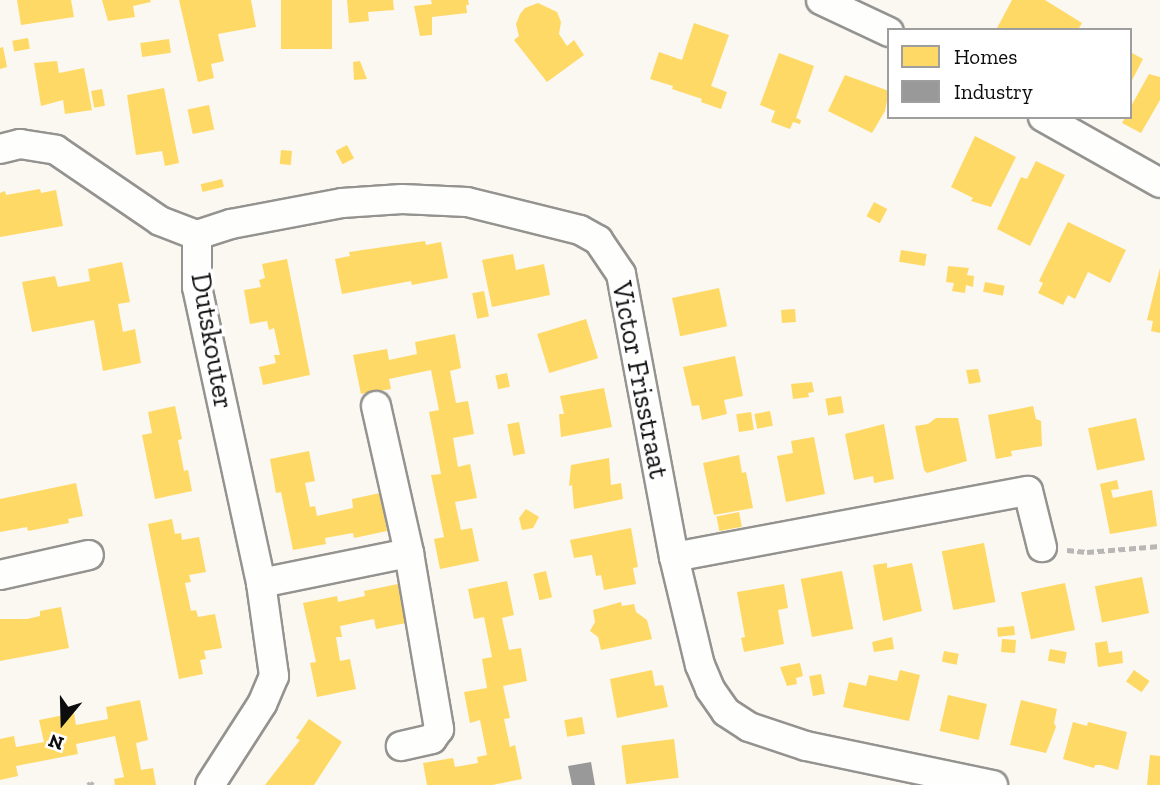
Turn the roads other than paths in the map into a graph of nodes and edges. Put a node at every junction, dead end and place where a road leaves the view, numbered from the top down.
1 (821, 0) edge
2 (887, 31) edge
3 (1047, 119) edge
4 (0, 149) edge
5 (1160, 183) edge
6 (197, 235) junction
7 (376, 406) dead end
8 (1042, 547) dead end
9 (409, 553) junction
10 (89, 555) dead end
11 (674, 558) junction
12 (0, 575) edge
13 (261, 583) junction
14 (401, 746) dead end
15 (210, 785) edge
16 (993, 785) edge

1 - 2 street
3 - 5 street
4 - 6 street, Dutskouter
6 - 11 street, Victor Frisstraat
6 - 13 street, Dutskouter
7 - 9 street
8 - 11 street
9 - 13 street
9 - 14 street
10 - 12 street
11 - 16 street, Victor Frisstraat
13 - 15 street, Dutskouter

